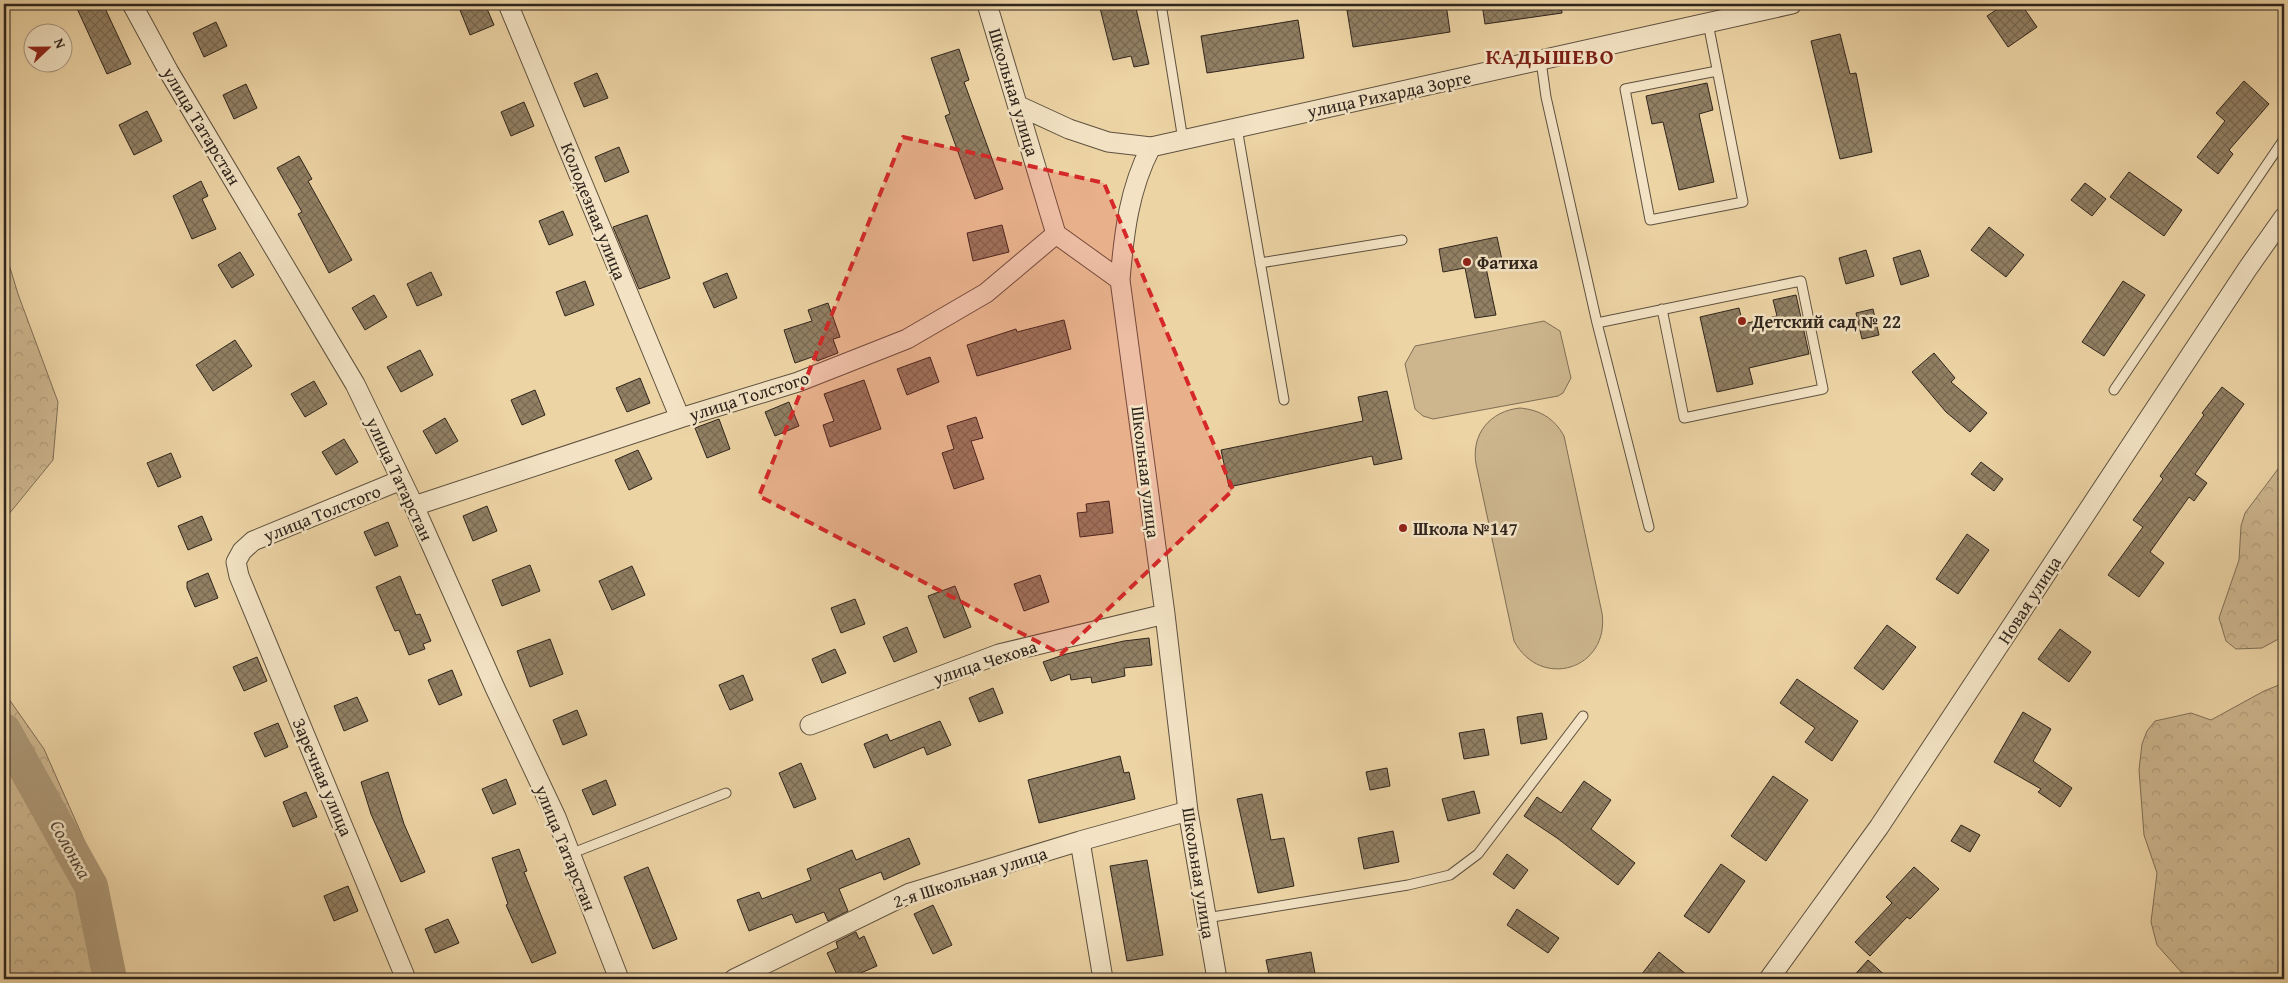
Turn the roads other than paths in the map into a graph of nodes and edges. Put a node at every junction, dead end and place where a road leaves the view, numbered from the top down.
1 (132, 4) edge
2 (508, 4) edge
3 (986, 4) edge
4 (1161, 4) edge
5 (1792, 4) edge
6 (1708, 23) junction
7 (1541, 61) junction
8 (1717, 71) junction
9 (1019, 106) junction
10 (1237, 128) junction
11 (2284, 139) edge
12 (1183, 140) junction
13 (1151, 147) junction
14 (2284, 217) edge
15 (1056, 234) junction
16 (1402, 240) dead end
17 (1260, 263) junction
18 (1120, 280) junction
19 (1662, 309) junction
20 (1597, 323) junction
21 (2114, 390) dead end
22 (1284, 400) dead end
23 (680, 418) junction
24 (401, 480) junction
25 (414, 506) junction
26 (1648, 527) dead end
27 (239, 576) joint
28 (1165, 614) junction
29 (1583, 716) dead end
30 (810, 725) dead end
31 (726, 793) dead end
32 (1188, 811) junction
33 (1080, 841) junction
34 (570, 854) junction
35 (1206, 918) junction
36 (406, 979) edge
37 (619, 979) edge
38 (734, 979) edge
39 (1103, 979) edge
40 (1217, 979) edge
41 (1769, 979) edge

1 - 24 street, улица Татарстан
2 - 23 street, Колодезная улица
3 - 9 street, Школьная улица
4 - 12 lane
5 - 6 street, улица Рихарда Зорге
6 - 7 street, улица Рихарда Зорге
6 - 8 lane
7 - 10 street, улица Рихарда Зорге
7 - 20 lane
8 - 8 lane
9 - 13 street, улица Рихарда Зорге
9 - 15 street, Школьная улица
10 - 12 street, улица Рихарда Зорге
10 - 17 lane
11 - 21 lane
12 - 13 street, улица Рихарда Зорге
13 - 18 street, Школьная улица
14 - 41 street, Новая улица
15 - 18 street
15 - 23 street, улица Толстого
16 - 17 lane
17 - 22 lane
18 - 28 street, Школьная улица
19 - 19 lane
19 - 20 lane
20 - 26 lane
23 - 25 street, улица Толстого
24 - 25 street, улица Татарстан
24 - 27 street, улица Толстого
25 - 34 street, улица Татарстан
27 - 36 street, Заречная улица
28 - 30 street, улица Чехова
28 - 32 street, Школьная улица
29 - 35 lane
31 - 34 lane
32 - 33 street, 2-я Школьная улица
32 - 35 street, Школьная улица
33 - 38 street, 2-я Школьная улица
33 - 39 street
34 - 37 street, улица Татарстан
35 - 40 street, Школьная улица

